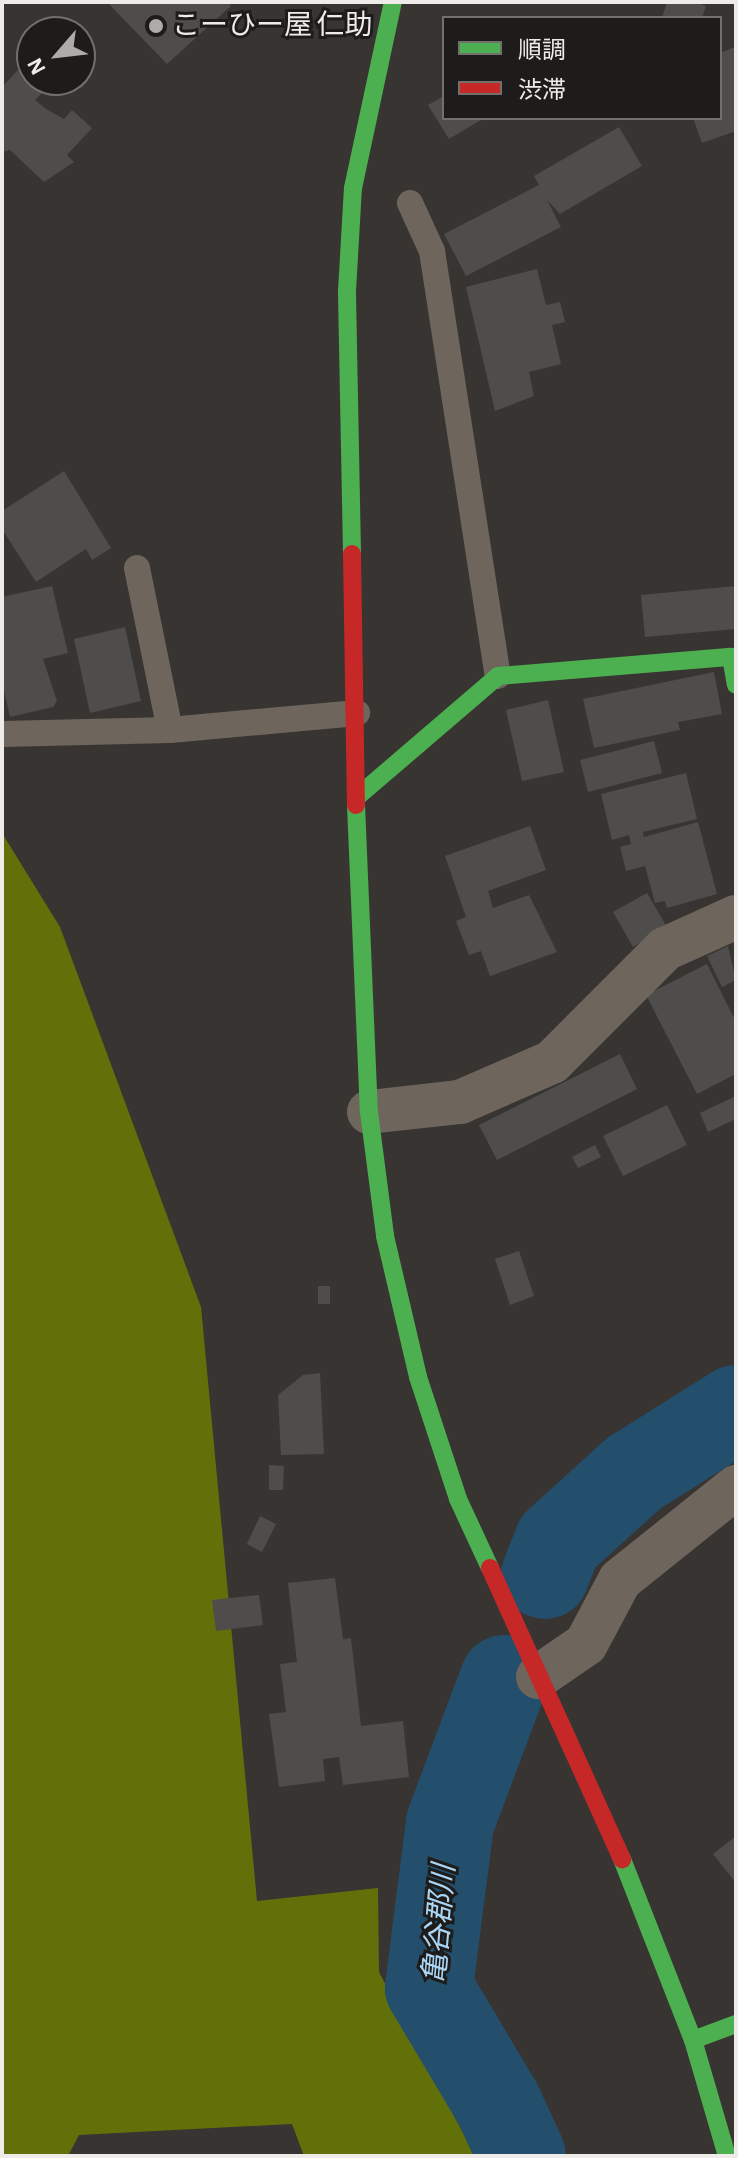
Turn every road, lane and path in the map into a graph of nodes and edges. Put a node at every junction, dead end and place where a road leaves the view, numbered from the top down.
1 (393, 2) edge
2 (410, 203) dead end
3 (137, 568) dead end
4 (498, 676) junction
5 (736, 685) edge
6 (357, 713) junction
7 (170, 730) junction
8 (2, 734) edge
9 (357, 797) junction
10 (736, 917) edge
11 (369, 1112) junction
12 (736, 1487) edge
13 (538, 1677) junction
14 (736, 2024) edge
15 (693, 2040) junction
16 (727, 2156) edge

1 - 6 street
2 - 4 lane
3 - 7 lane
4 - 5 street
4 - 9 street
6 - 7 lane
6 - 9 street
7 - 8 lane
9 - 11 street
10 - 11 street
11 - 13 street
12 - 13 street
13 - 15 street
14 - 15 street
15 - 16 street

